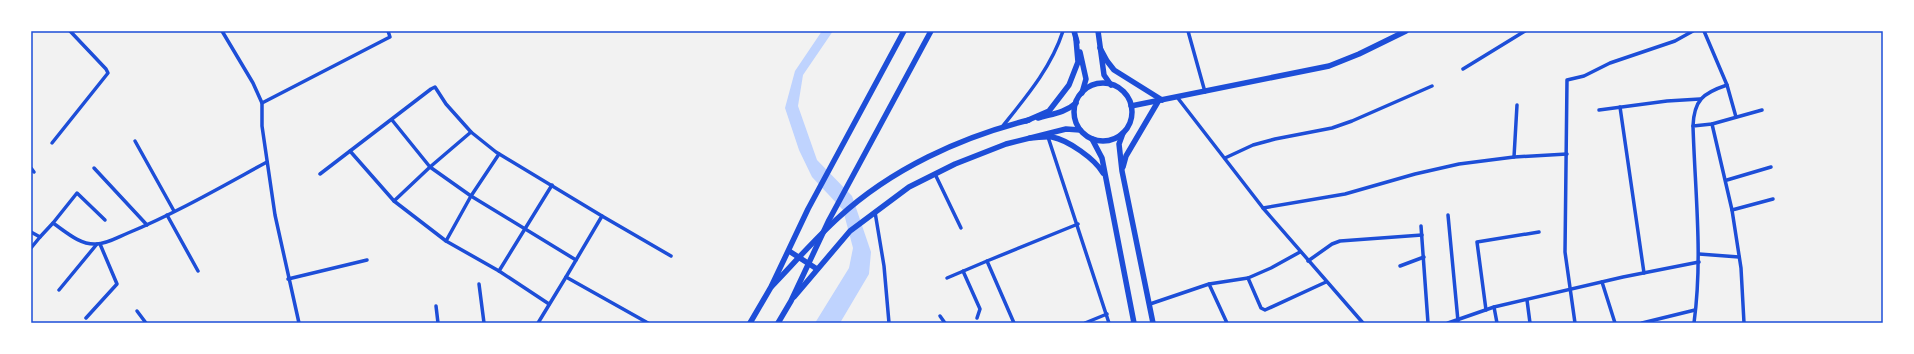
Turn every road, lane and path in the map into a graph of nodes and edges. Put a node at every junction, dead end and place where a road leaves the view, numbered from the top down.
1 (70, 31) edge
2 (222, 31) edge
3 (388, 31) edge
4 (904, 31) edge
5 (931, 31) edge
6 (1063, 31) edge
7 (1074, 31) edge
8 (1098, 31) edge
9 (1188, 31) edge
10 (1406, 31) edge
11 (1524, 31) edge
12 (1693, 31) edge
13 (1704, 31) edge
14 (1076, 39) junction
15 (1100, 48) junction
16 (1463, 69) dead end
17 (1111, 85) junction
18 (1727, 85) junction
19 (1432, 86) dead end
20 (1205, 92) junction
21 (1082, 93) junction
22 (1177, 97) junction
23 (1700, 99) junction
24 (1160, 100) junction
25 (262, 103) junction
26 (1076, 103) junction
27 (1517, 105) dead end
28 (1131, 106) junction
29 (1620, 107) junction
30 (1599, 110) dead end
31 (1762, 110) dead end
32 (1736, 117) junction
33 (392, 120) junction
34 (1026, 121) junction
35 (1712, 124) junction
36 (1693, 126) junction
37 (1002, 127) junction
38 (1080, 130) junction
39 (471, 132) junction
40 (1123, 133) junction
41 (1048, 137) junction
42 (1030, 138) junction
43 (1092, 139) junction
44 (135, 141) dead end
45 (52, 143) dead end
46 (350, 151) junction
47 (499, 154) junction
48 (1567, 154) junction
49 (1514, 157) junction
50 (1225, 158) junction
51 (267, 162) junction
52 (430, 167) junction
53 (1771, 167) dead end
54 (31, 168) edge
55 (94, 168) dead end
56 (34, 172) dead end
57 (1122, 172) junction
58 (320, 174) dead end
59 (935, 174) junction
60 (1105, 176) junction
61 (1727, 180) junction
62 (552, 185) junction
63 (471, 196) junction
64 (1773, 199) dead end
65 (394, 201) junction
66 (1263, 208) junction
67 (1732, 210) junction
68 (174, 211) junction
69 (873, 214) junction
70 (166, 215) junction
71 (602, 216) junction
72 (1448, 216) dead end
73 (105, 220) dead end
74 (53, 223) junction
75 (1078, 224) junction
76 (147, 225) junction
77 (1421, 226) dead end
78 (961, 228) dead end
79 (526, 229) junction
80 (31, 232) edge
81 (1539, 232) dead end
82 (823, 234) junction
83 (1422, 235) junction
84 (40, 237) junction
85 (446, 241) junction
86 (98, 244) junction
87 (31, 248) edge
88 (788, 251) junction
89 (1300, 252) junction
90 (1699, 254) junction
91 (671, 256) dead end
92 (1739, 257) junction
93 (800, 258) junction
94 (1424, 258) junction
95 (367, 260) dead end
96 (576, 260) junction
97 (987, 260) junction
98 (1308, 261) junction
99 (1699, 262) junction
100 (809, 263) junction
101 (1400, 266) dead end
102 (817, 269) junction
103 (198, 270) dead end
104 (499, 271) junction
105 (963, 271) junction
106 (1644, 273) junction
107 (566, 277) junction
108 (947, 278) dead end
109 (1248, 278) junction
110 (288, 279) junction
111 (1326, 282) junction
112 (1602, 282) junction
113 (479, 284) dead end
114 (1209, 284) junction
115 (771, 287) junction
116 (59, 290) dead end
117 (1569, 291) junction
118 (1527, 300) junction
119 (791, 301) junction
120 (550, 304) junction
121 (1150, 304) junction
122 (436, 306) dead end
123 (1494, 307) junction
124 (1486, 310) junction
125 (1696, 310) junction
126 (137, 311) dead end
127 (1107, 314) junction
128 (940, 316) dead end
129 (86, 318) dead end
130 (977, 318) dead end
131 (1458, 321) junction
132 (1656, 321) edge
133 (146, 323) edge
134 (299, 323) edge
135 (438, 323) edge
136 (484, 323) edge
137 (538, 323) edge
138 (648, 323) edge
139 (750, 323) edge
140 (778, 323) edge
141 (889, 323) edge
142 (945, 323) edge
143 (1014, 323) edge
144 (1085, 323) edge
145 (1110, 323) edge
146 (1134, 323) edge
147 (1153, 323) edge
148 (1226, 323) edge
149 (1363, 323) edge
150 (1428, 323) edge
151 (1448, 323) edge
152 (1497, 323) edge
153 (1530, 323) edge
154 (1575, 323) edge
155 (1615, 323) edge
156 (1642, 323) edge
157 (1694, 323) edge
158 (1744, 323) edge

1 - 45 street
2 - 25 street
3 - 25 street
4 - 88 main road
5 - 82 main road
6 - 37 street
7 - 14 main road
8 - 15 main road
9 - 20 street
10 - 20 main road
11 - 16 street
12 - 48 street
13 - 18 street
14 - 21 main road
14 - 34 main road
15 - 17 main road
15 - 24 main road
17 - 21 main road
17 - 28 main road
18 - 23 street
18 - 32 street
19 - 50 street
20 - 22 main road
21 - 26 main road
22 - 24 main road
22 - 50 street
23 - 29 street
23 - 36 street
24 - 28 main road
24 - 57 main road
25 - 51 street
26 - 34 main road
26 - 38 main road
27 - 49 street
28 - 40 main road
29 - 30 street
29 - 106 street
31 - 32 street
32 - 35 street
33 - 39 street
33 - 46 street
33 - 52 street
34 - 37 main road
35 - 36 street
35 - 61 street
36 - 90 street
37 - 82 main road
38 - 42 main road
38 - 43 main road
39 - 47 street
39 - 52 street
40 - 43 main road
40 - 57 main road
41 - 42 main road
41 - 60 main road
41 - 75 street
42 - 59 main road
43 - 60 main road
44 - 68 street
46 - 58 street
46 - 65 street
47 - 62 street
47 - 63 street
48 - 49 street
48 - 117 street
49 - 66 street
50 - 66 street
51 - 68 street
51 - 110 street
52 - 63 street
52 - 65 street
53 - 61 street
54 - 56 street
55 - 76 street
57 - 121 main road
59 - 69 main road
59 - 78 street
60 - 146 main road
61 - 67 street
62 - 71 street
62 - 79 street
63 - 79 street
63 - 85 street
64 - 67 street
65 - 85 street
66 - 89 street
67 - 92 street
68 - 70 street
69 - 102 main road
69 - 141 street
70 - 76 street
70 - 103 street
71 - 91 street
71 - 96 street
72 - 131 street
73 - 74 street
74 - 84 street
74 - 86 street
75 - 97 street
75 - 127 street
76 - 86 street
77 - 83 street
79 - 96 street
79 - 104 street
80 - 84 street
81 - 124 street
82 - 93 main road
82 - 100 main road
83 - 94 street
83 - 98 street
84 - 87 street
85 - 104 street
86 - 116 street
86 - 129 street
88 - 93 main road
88 - 115 main road
89 - 98 street
89 - 109 street
90 - 92 street
90 - 99 street
92 - 158 street
93 - 100 main road
93 - 115 main road
94 - 101 street
94 - 150 street
95 - 110 street
96 - 107 street
97 - 105 street
97 - 143 street
98 - 111 street
99 - 106 street
99 - 125 street
100 - 102 main road
100 - 119 main road
102 - 119 main road
104 - 120 street
105 - 108 street
105 - 130 street
106 - 112 street
107 - 120 street
107 - 138 street
109 - 111 street
109 - 114 street
110 - 134 street
111 - 149 street
112 - 117 street
112 - 155 street
113 - 136 street
114 - 121 street
114 - 148 street
115 - 139 main road
117 - 118 street
117 - 154 street
118 - 123 street
118 - 153 street
119 - 140 main road
120 - 137 street
121 - 147 main road
122 - 135 street
123 - 124 street
123 - 152 street
124 - 131 street
125 - 132 street
125 - 157 street
126 - 133 street
127 - 144 street
127 - 145 street
128 - 142 street
131 - 151 street
132 - 156 street

